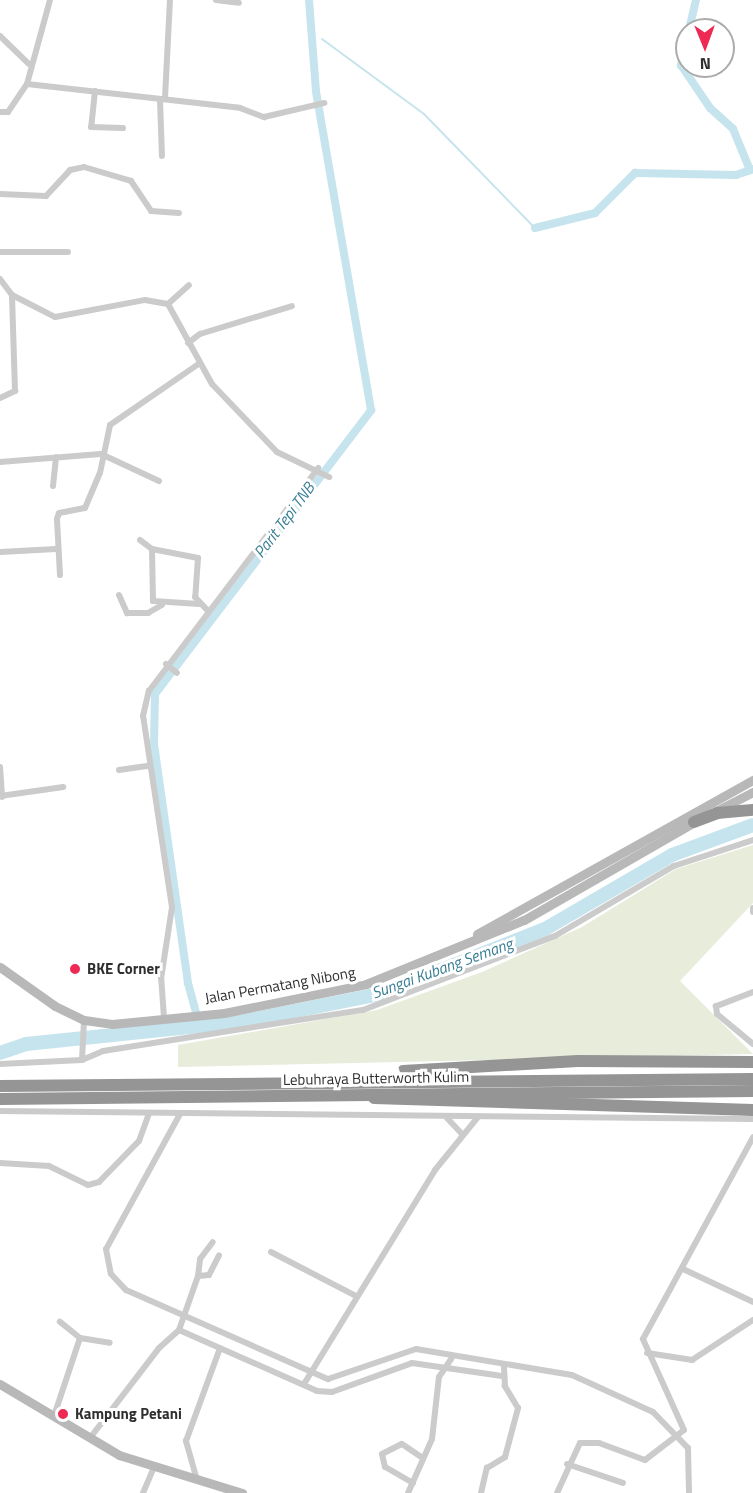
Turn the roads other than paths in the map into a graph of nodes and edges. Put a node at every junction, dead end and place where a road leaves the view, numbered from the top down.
1 (50, 0) edge
2 (170, 0) edge
3 (216, 0) edge
4 (239, 3) dead end
5 (0, 36) edge
6 (29, 64) junction
7 (27, 84) junction
8 (95, 91) junction
9 (162, 99) junction
10 (323, 103) dead end
11 (0, 112) edge
12 (123, 128) dead end
13 (162, 156) dead end
14 (0, 194) edge
15 (179, 213) dead end
16 (0, 252) edge
17 (68, 252) dead end
18 (0, 279) edge
19 (189, 285) dead end
20 (12, 295) junction
21 (168, 304) junction
22 (292, 306) dead end
23 (188, 343) junction
24 (200, 363) junction
25 (0, 399) edge
26 (101, 454) junction
27 (56, 456) junction
28 (0, 462) edge
29 (320, 469) junction
30 (328, 476) dead end
31 (159, 481) dead end
32 (53, 486) dead end
33 (140, 540) dead end
34 (56, 549) junction
35 (152, 549) junction
36 (0, 552) edge
37 (60, 574) dead end
38 (119, 596) dead end
39 (199, 604) junction
40 (162, 605) junction
41 (207, 610) junction
42 (167, 665) junction
43 (177, 672) dead end
44 (149, 766) junction
45 (0, 767) edge
46 (119, 770) dead end
47 (753, 780) edge
48 (63, 787) dead end
49 (753, 792) edge
50 (1, 796) edge
51 (753, 810) edge
52 (694, 822) junction
53 (753, 840) edge
54 (433, 958) junction
55 (0, 968) edge
56 (753, 992) edge
57 (164, 1018) junction
58 (83, 1025) junction
59 (753, 1044) edge
60 (82, 1057) junction
61 (753, 1062) edge
62 (0, 1064) edge
63 (334, 1079) junction
64 (753, 1079) edge
65 (0, 1086) edge
66 (753, 1091) edge
67 (334, 1094) junction
68 (0, 1099) edge
69 (753, 1110) edge
70 (0, 1112) edge
71 (149, 1113) junction
72 (180, 1114) junction
73 (478, 1117) junction
74 (447, 1118) junction
75 (753, 1119) edge
76 (463, 1135) junction
77 (753, 1137) edge
78 (0, 1163) edge
79 (213, 1242) dead end
80 (271, 1252) dead end
81 (219, 1256) dead end
82 (683, 1269) junction
83 (198, 1276) junction
84 (356, 1296) junction
85 (753, 1302) edge
86 (185, 1319) junction
87 (753, 1320) edge
88 (60, 1322) dead end
89 (179, 1330) junction
90 (80, 1338) junction
91 (110, 1343) dead end
92 (220, 1347) junction
93 (647, 1353) junction
94 (451, 1359) junction
95 (504, 1365) junction
96 (445, 1370) junction
97 (310, 1374) junction
98 (502, 1376) junction
99 (304, 1384) junction
100 (1, 1385) edge
101 (54, 1416) junction
102 (90, 1438) junction
103 (678, 1439) junction
104 (423, 1458) junction
105 (567, 1464) junction
106 (153, 1469) junction
107 (197, 1480) junction
108 (413, 1482) junction
109 (623, 1483) dead end
110 (220, 1490) edge
111 (143, 1493) edge
112 (242, 1493) edge
113 (408, 1493) edge
114 (480, 1493) edge
115 (557, 1493) edge
116 (689, 1493) edge

1 - 6 street
2 - 9 street
3 - 4 street
5 - 6 street
6 - 7 street
7 - 8 street
7 - 11 street
8 - 9 street
8 - 12 street
9 - 10 street
9 - 13 street
14 - 15 street
16 - 17 street
18 - 20 street
19 - 21 street
20 - 21 street
20 - 25 street
21 - 23 street
22 - 23 street
23 - 24 street
24 - 26 street
24 - 29 street
26 - 27 street
26 - 31 street
26 - 34 street
27 - 28 street
27 - 32 street
29 - 30 street
29 - 41 street
33 - 35 street
34 - 36 street
34 - 37 street
35 - 39 street
35 - 40 street
38 - 40 street
39 - 40 street
39 - 41 street
41 - 42 street
42 - 43 street
42 - 44 street
44 - 46 street
44 - 57 street
45 - 50 street
47 - 54 main road, Jalan Permatang Nibong
48 - 50 street
49 - 52 main road, Jalan Permatang Nibong
51 - 52 highway
52 - 54 main road, Jalan Permatang Nibong
53 - 60 street
54 - 57 main road, Jalan Permatang Nibong
55 - 58 main road
56 - 59 street
57 - 58 main road, Jalan Permatang Nibong
58 - 60 street
60 - 62 street
61 - 63 highway
63 - 64 highway, Lebuhraya Butterworth Kulim
63 - 65 highway, Lebuhraya Butterworth Kulim
66 - 67 highway, Lebuhraya Butterworth Kulim
67 - 68 highway, Lebuhraya Butterworth Kulim
67 - 69 highway
70 - 71 street
71 - 72 street
71 - 78 street
72 - 74 street
72 - 86 street
73 - 74 street
73 - 75 street
73 - 76 street
74 - 76 street
76 - 84 street
77 - 82 street
79 - 83 street
80 - 84 street
81 - 83 street
82 - 85 street
82 - 93 street
83 - 86 street
84 - 97 street
86 - 89 street
86 - 97 street
87 - 93 street
88 - 90 street
89 - 92 street
89 - 102 street
90 - 91 street
90 - 101 street
92 - 99 street
92 - 107 street
93 - 103 street
94 - 95 street
94 - 96 street
94 - 97 street
95 - 98 street
95 - 103 street
96 - 98 street
96 - 99 street
96 - 104 street
97 - 99 street
98 - 114 street
100 - 101 main road
101 - 102 main road
102 - 106 main road
103 - 105 street
103 - 116 street
104 - 108 street
104 - 108 street
105 - 109 street
105 - 115 street
106 - 107 main road
106 - 111 street
107 - 110 main road
108 - 113 street
110 - 112 main road

